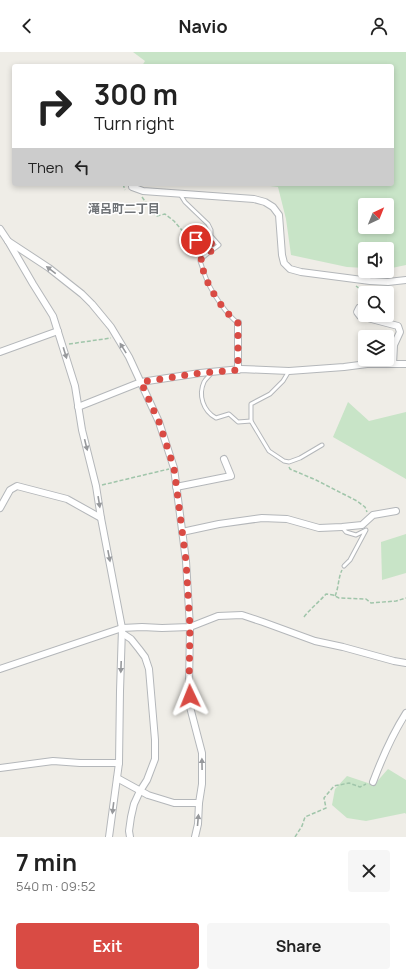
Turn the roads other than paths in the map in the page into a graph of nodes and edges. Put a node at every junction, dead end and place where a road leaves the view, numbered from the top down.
1 (132, 186) edge
2 (180, 194) junction
3 (0, 229) edge
4 (8, 241) junction
5 (406, 280) edge
6 (383, 322) edge
7 (238, 323) joint
8 (58, 331) junction
9 (394, 345) edge
10 (0, 352) edge
11 (394, 364) edge
12 (406, 364) edge
13 (358, 365) edge
14 (238, 370) junction
15 (289, 371) junction
16 (213, 372) junction
17 (141, 382) junction
18 (78, 407) junction
19 (251, 421) junction
20 (322, 445) dead end
21 (224, 459) dead end
22 (176, 487) junction
23 (0, 508) edge
24 (396, 511) dead end
25 (101, 518) junction
26 (342, 527) junction
27 (182, 532) junction
28 (344, 566) road end
29 (190, 627) junction
30 (122, 631) junction
31 (406, 662) edge
32 (0, 669) edge
33 (406, 713) edge
34 (118, 763) junction
35 (0, 768) edge
36 (116, 778) junction
37 (373, 782) road end
38 (140, 791) junction
39 (199, 803) junction
40 (110, 837) edge
41 (130, 837) edge
42 (194, 837) edge

1 - 2 street
2 - 5 street
2 - 7 lane
3 - 4 street
4 - 8 street
17 -> 4 street
6 - 9 street
7 - 14 street
8 - 10 street
8 -> 18 street
11 - 12 street
13 - 15 street
14 - 15 street
14 - 16 street
15 - 19 lane
16 - 17 street
16 - 19 lane
17 - 18 street
17 - 22 street
18 -> 25 street
19 - 20 lane
21 - 22 street
22 - 27 street
23 - 25 street
24 - 26 street
25 -> 30 street
26 - 27 street
26 - 28 lane
27 - 29 street
29 - 30 street
29 - 31 street
39 -> 29 street
30 - 32 street
30 -> 34 street
30 - 38 street
33 - 37 street
34 - 35 street
34 - 36 street
36 - 38 street
36 -> 40 street
38 - 39 street
38 - 41 street
42 -> 39 street

